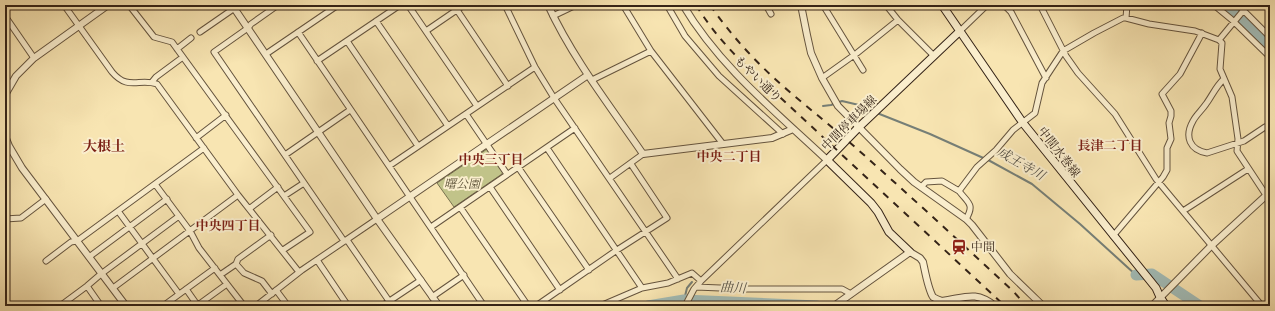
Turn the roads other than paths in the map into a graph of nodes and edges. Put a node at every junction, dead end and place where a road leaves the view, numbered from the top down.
1 (64, 5) edge
2 (108, 5) edge
3 (130, 5) edge
4 (278, 5) edge
5 (338, 5) edge
6 (400, 5) edge
7 (408, 5) edge
8 (464, 5) edge
9 (505, 5) edge
10 (548, 5) edge
11 (576, 5) edge
12 (623, 5) edge
13 (667, 5) edge
14 (683, 5) edge
15 (766, 5) edge
16 (801, 5) edge
17 (823, 5) edge
18 (886, 5) edge
19 (942, 5) edge
20 (987, 5) edge
21 (1004, 5) edge
22 (1040, 5) edge
23 (1128, 5) edge
24 (1214, 5) edge
25 (1238, 5) edge
26 (235, 6) edge
27 (457, 10) junction
28 (1242, 12) junction
29 (771, 14) dead end
30 (5, 16) edge
31 (553, 16) junction
32 (1126, 18) junction
33 (898, 20) junction
34 (376, 21) junction
35 (1234, 21) junction
36 (79, 26) junction
37 (248, 28) junction
38 (426, 31) junction
39 (960, 31) junction
40 (200, 32) dead end
41 (298, 32) junction
42 (1202, 33) junction
43 (1270, 37) edge
44 (191, 38) dead end
45 (1218, 40) junction
46 (347, 41) junction
47 (177, 49) junction
48 (651, 51) junction
49 (1064, 51) junction
50 (266, 54) junction
51 (853, 55) junction
52 (934, 56) junction
53 (183, 57) junction
54 (1270, 57) edge
55 (34, 58) junction
56 (317, 62) junction
57 (535, 67) junction
58 (862, 70) dead end
59 (588, 75) junction
60 (822, 78) junction
61 (1046, 78) junction
62 (1224, 79) junction
63 (592, 80) junction
64 (152, 82) junction
65 (508, 86) junction
66 (6, 88) edge
67 (5, 95) edge
68 (554, 98) junction
69 (477, 106) junction
70 (350, 110) junction
71 (466, 114) junction
72 (226, 115) junction
73 (1023, 123) junction
74 (448, 126) junction
75 (575, 128) junction
76 (858, 128) junction
77 (1265, 128) dead end
78 (794, 129) junction
79 (319, 131) junction
80 (783, 134) junction
81 (5, 136) edge
82 (196, 138) junction
83 (1238, 143) junction
84 (487, 144) junction
85 (723, 144) junction
86 (418, 146) junction
87 (204, 148) junction
88 (547, 148) junction
89 (643, 154) junction
90 (285, 155) junction
91 (827, 160) junction
92 (631, 164) junction
93 (389, 166) junction
94 (518, 167) junction
95 (1248, 169) junction
96 (507, 174) junction
97 (610, 178) junction
98 (1159, 181) junction
99 (304, 183) junction
100 (155, 184) junction
101 (278, 187) junction
102 (490, 187) junction
103 (921, 187) junction
104 (959, 190) junction
105 (1268, 193) edge
106 (238, 195) junction
107 (284, 196) junction
108 (410, 197) junction
109 (46, 199) junction
110 (167, 199) junction
111 (460, 207) junction
112 (249, 208) junction
113 (118, 211) junction
114 (1183, 211) junction
115 (180, 216) junction
116 (378, 218) junction
117 (5, 219) edge
118 (966, 219) junction
119 (130, 227) junction
120 (430, 227) junction
121 (190, 231) junction
122 (646, 231) junction
123 (271, 235) junction
124 (1113, 236) junction
125 (77, 241) junction
126 (345, 241) junction
127 (142, 243) junction
128 (1211, 246) junction
129 (283, 250) junction
130 (617, 250) junction
131 (910, 252) junction
132 (89, 258) junction
133 (153, 258) junction
134 (317, 260) junction
135 (46, 261) dead end
136 (236, 264) junction
137 (214, 268) junction
138 (589, 270) junction
139 (299, 272) junction
140 (101, 274) junction
141 (220, 275) junction
142 (464, 275) junction
143 (678, 279) junction
144 (421, 280) junction
145 (701, 281) junction
146 (227, 284) junction
147 (87, 286) junction
148 (112, 288) junction
149 (642, 288) junction
150 (695, 288) junction
151 (186, 289) junction
152 (560, 290) junction
153 (274, 292) junction
154 (179, 294) junction
155 (851, 294) junction
156 (432, 297) junction
157 (1160, 297) junction
158 (937, 300) junction
159 (389, 302) junction
160 (62, 305) edge
161 (101, 306) edge
162 (126, 306) edge
163 (163, 306) edge
164 (198, 306) edge
165 (244, 306) edge
166 (256, 306) edge
167 (288, 306) edge
168 (348, 306) edge
169 (382, 306) edge
170 (439, 306) edge
171 (484, 306) edge
172 (528, 306) edge
173 (536, 306) edge
174 (600, 306) edge
175 (686, 306) edge
176 (834, 306) edge
177 (934, 306) edge
178 (995, 306) edge
179 (1043, 306) edge
180 (1152, 306) edge
181 (1166, 306) edge
182 (1262, 306) edge

1 - 36 street
2 - 36 street
3 - 47 street
4 - 37 street
5 - 41 street
6 - 34 street
7 - 38 street
8 - 27 street
9 - 57 street
10 - 31 street
11 - 31 street
12 - 48 street
13 - 80 street
14 - 78 street, もやい通り
15 - 29 street
16 - 60 street
17 - 51 street
18 - 33 street
19 - 39 main road, 中間水巻線
20 - 39 street
21 - 61 street
22 - 49 street
23 - 32 street
24 - 35 street
25 - 28 street
26 - 37 street
26 - 40 street
27 - 38 street
27 - 65 street
28 - 35 street
28 - 43 street
30 - 55 street
31 - 59 street
32 - 42 street
32 - 49 street
33 - 51 street
33 - 52 street
34 - 46 street
34 - 74 street
35 - 45 street
35 - 54 street
36 - 55 street
36 - 64 street
37 - 50 street
37 - 90 street
38 - 69 street
39 - 52 main road, 中間停車場線
39 - 73 main road, 中間水巻線
41 - 50 street
41 - 56 street
42 - 45 street
42 - 98 street
44 - 47 street
45 - 62 street
46 - 56 street
46 - 86 street
47 - 53 street
48 - 63 street
48 - 85 street
49 - 61 street
49 - 98 street
50 - 79 street
51 - 58 street
51 - 60 street
52 - 76 main road, 中間停車場線
53 - 64 street
53 - 72 street
55 - 66 street
56 - 70 street
57 - 65 street
57 - 68 street
59 - 63 street
59 - 68 street
60 - 76 street
61 - 73 street
62 - 83 street
62 - 83 street
63 - 89 street
64 - 82 street
65 - 69 street
66 - 67 street
68 - 75 street
68 - 84 street
69 - 71 street
70 - 79 street
70 - 93 street
71 - 74 street
71 - 84 street
72 - 82 street
72 - 101 street
73 - 104 street
73 - 124 main road, 中間水巻線
74 - 86 street
75 - 88 street
75 - 97 street
76 - 91 main road, 中間停車場線
76 - 103 street
77 - 83 street
78 - 80 street
78 - 91 street, もやい通り
79 - 90 street
79 - 116 street
80 - 85 street
81 - 109 street
82 - 87 street
83 - 95 street
84 - 96 street
84 - 108 street
85 - 89 street
86 - 93 street
87 - 100 street
87 - 106 street
88 - 94 street
88 - 130 street
89 - 92 street
90 - 99 street
91 - 131 main road, 中間停車場線
91 - 145 street
92 - 97 street
92 - 122 street
93 - 108 street
94 - 96 street
94 - 138 street
95 - 105 street
95 - 114 street
96 - 102 street
97 - 122 street
98 - 114 street
98 - 124 street
99 - 107 street
99 - 126 street
100 - 110 street
100 - 113 street
101 - 107 street
101 - 112 street
102 - 111 street
102 - 152 street
103 - 104 street
103 - 118 street
104 - 118 street
105 - 128 street
106 - 112 street
106 - 121 street
107 - 129 street
108 - 116 street
108 - 120 street
109 - 117 street
109 - 125 street
110 - 115 street
110 - 119 street
111 - 120 street
111 - 172 street
112 - 123 street
113 - 119 street
113 - 125 street
114 - 128 street
115 - 121 street
115 - 127 street
116 - 126 street
116 - 144 street
118 - 179 street
119 - 127 street
119 - 132 street
120 - 142 street
121 - 133 street
121 - 137 street
122 - 130 street
122 - 143 street
123 - 129 street
123 - 136 street
124 - 157 main road, 中間水巻線
125 - 132 street
125 - 135 street
126 - 134 street
126 - 159 street
127 - 133 street
127 - 140 street
128 - 157 street
128 - 182 street
129 - 139 street
130 - 138 street
130 - 149 street
131 - 155 street
131 - 158 street
132 - 140 street
133 - 148 street
133 - 154 street
134 - 139 street
134 - 168 street
136 - 141 street
136 - 153 street
137 - 141 street
137 - 151 street
138 - 152 street
139 - 153 street
140 - 147 street
140 - 148 street
141 - 146 street
142 - 156 street
142 - 171 street
143 - 145 street
143 - 149 street
144 - 156 street
144 - 159 street
145 - 150 street
146 - 164 street
146 - 165 street
147 - 160 street
147 - 161 street
148 - 162 street
149 - 174 street
150 - 155 street
150 - 175 street
151 - 154 street
151 - 164 street
152 - 173 street
153 - 166 street
153 - 167 street
154 - 163 street
155 - 176 street
156 - 170 street
157 - 180 street
157 - 181 main road, 中間水巻線
158 - 177 street
158 - 178 street
159 - 169 street

